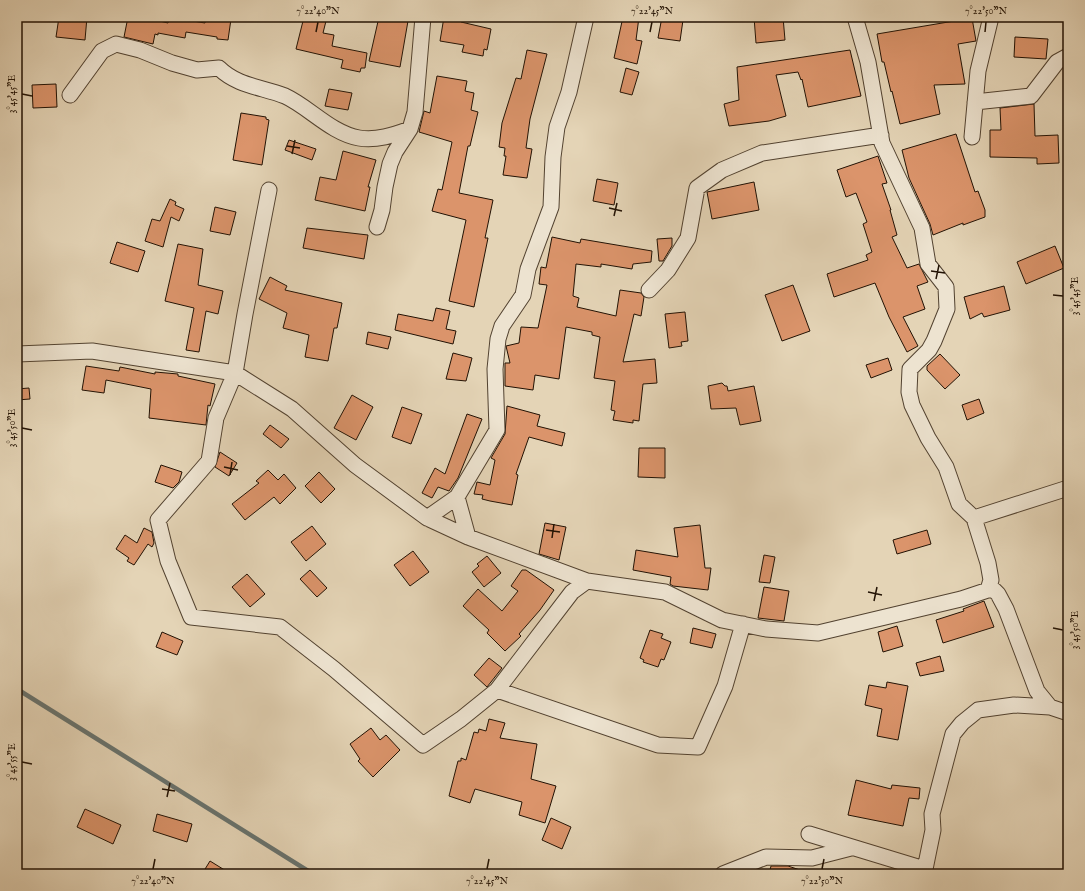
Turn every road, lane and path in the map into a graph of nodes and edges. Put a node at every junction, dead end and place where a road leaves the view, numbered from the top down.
1 (423, 17) edge
2 (586, 17) edge
3 (855, 17) edge
4 (991, 17) edge
5 (1068, 56) edge
6 (70, 95) dead end
7 (975, 102) junction
8 (410, 129) junction
9 (881, 135) junction
10 (972, 137) dead end
11 (269, 190) dead end
12 (377, 226) dead end
13 (649, 290) dead end
14 (17, 354) edge
15 (235, 373) junction
16 (1068, 488) edge
17 (457, 497) junction
18 (427, 518) junction
19 (974, 518) junction
20 (468, 537) junction
21 (588, 581) junction
22 (988, 590) junction
23 (743, 624) junction
24 (496, 690) junction
25 (1050, 707) junction
26 (1068, 713) edge
27 (809, 834) dead end
28 (851, 848) junction
29 (924, 872) edge
30 (723, 874) edge

1 - 8 street
2 - 17 street
3 - 9 street
4 - 7 street
5 - 7 street
6 - 8 street
7 - 10 street
8 - 12 street
9 - 13 street
9 - 19 street
11 - 15 street
14 - 15 street
15 - 18 street
15 - 24 street
16 - 19 street
17 - 18 street
17 - 20 street
18 - 20 street
19 - 22 street
20 - 21 street
21 - 23 street
21 - 24 street
22 - 23 street
22 - 25 street
23 - 24 street
25 - 26 street
25 - 29 street
27 - 28 street
28 - 29 street
28 - 30 street

